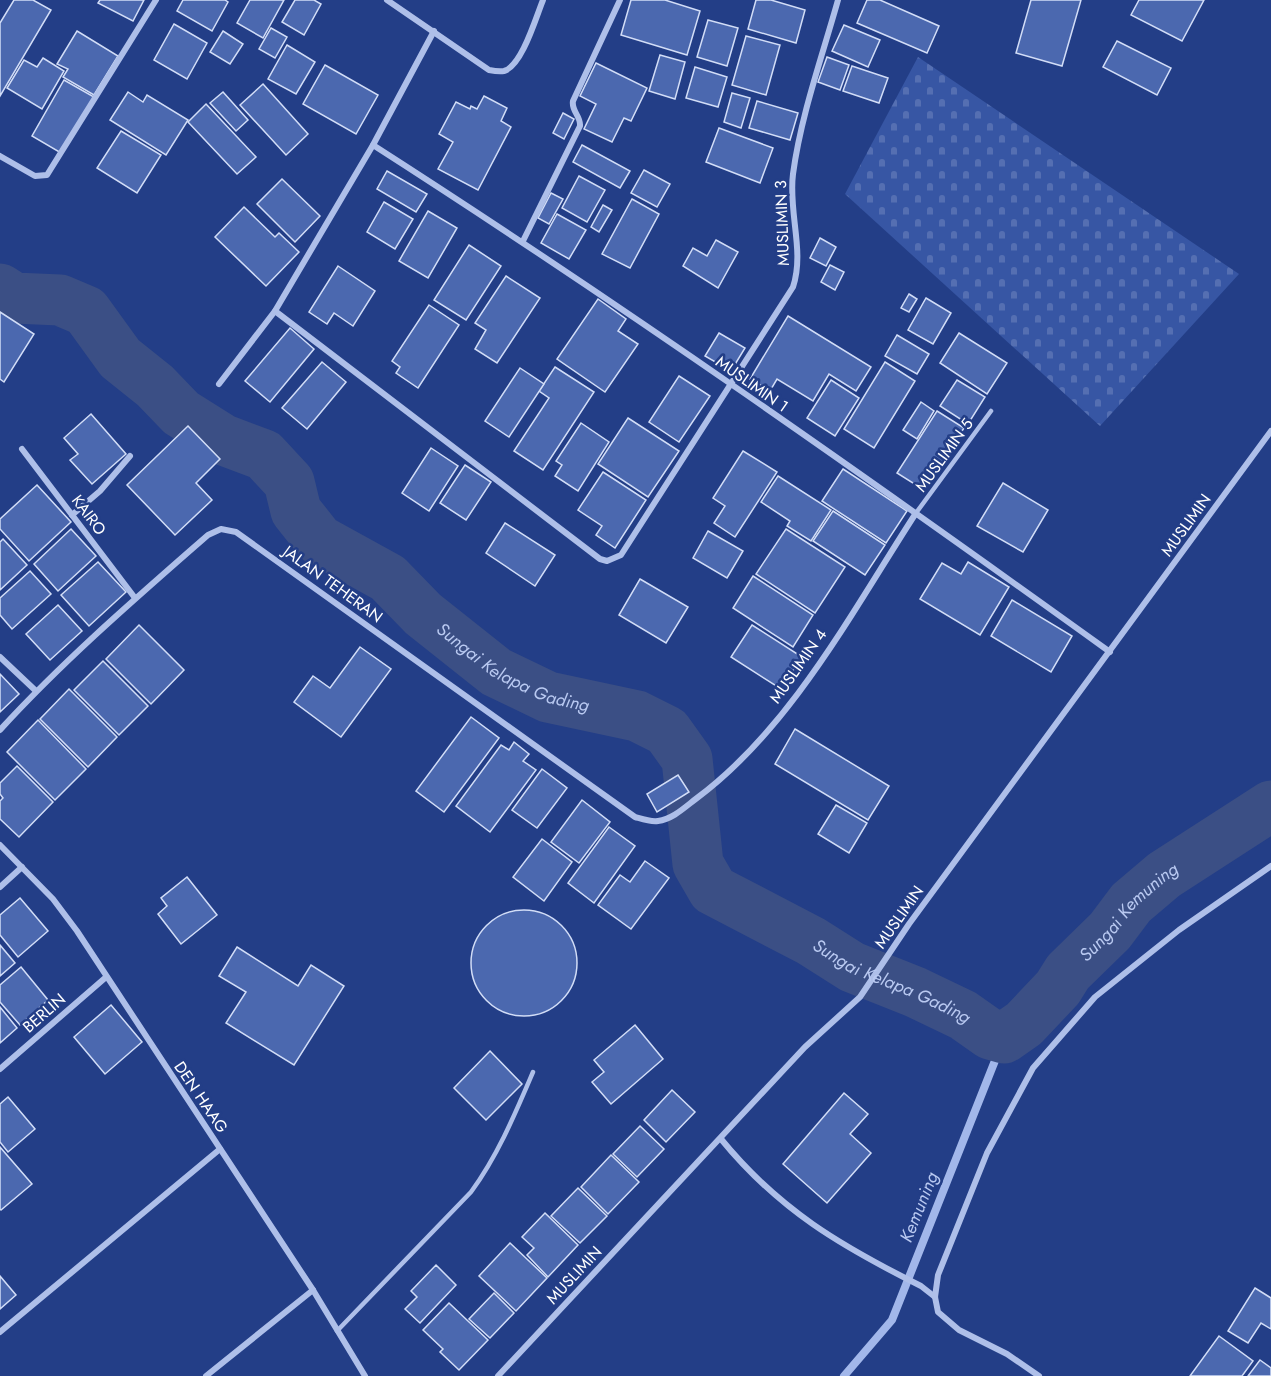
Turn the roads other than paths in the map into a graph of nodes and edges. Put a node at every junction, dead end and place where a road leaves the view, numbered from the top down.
1 (156, 0) edge
2 (387, 0) edge
3 (543, 0) edge
4 (620, 0) edge
5 (838, 0) edge
6 (434, 32) junction
7 (374, 145) junction
8 (0, 156) edge
9 (523, 241) junction
10 (275, 311) junction
11 (219, 384) dead end
12 (730, 386) junction
13 (991, 411) dead end
14 (1271, 431) edge
15 (22, 449) dead end
16 (130, 456) dead end
17 (916, 513) junction
18 (72, 515) junction
19 (135, 598) junction
20 (1110, 652) junction
21 (0, 657) edge
22 (36, 691) junction
23 (0, 730) edge
24 (677, 813) joint
25 (0, 845) edge
26 (1271, 866) edge
27 (22, 867) junction
28 (0, 886) edge
29 (105, 978) junction
30 (0, 1069) edge
31 (533, 1072) dead end
32 (721, 1139) junction
33 (220, 1149) junction
34 (313, 1290) junction
35 (935, 1297) junction
36 (337, 1331) junction
37 (0, 1332) edge
38 (206, 1376) edge
39 (364, 1376) edge
40 (498, 1376) edge
41 (1039, 1376) edge

1 - 8 street
2 - 6 street
3 - 6 street
4 - 9 street
5 - 12 street, MUSLIMIN 3
6 - 7 street
7 - 9 street, MUSLIMIN 1
7 - 10 street
9 - 12 street, MUSLIMIN 1
10 - 11 street
10 - 12 street, MUSLIMIN 3
12 - 17 street, MUSLIMIN 1
13 - 17 lane, MUSLIMIN 5
14 - 20 street, MUSLIMIN
15 - 18 street, KAIRO
16 - 18 street
17 - 20 street, MUSLIMIN 1
17 - 24 street, MUSLIMIN 4
18 - 19 street, KAIRO
19 - 22 street, JALAN TEHERAN
19 - 24 street, JALAN TEHERAN
20 - 32 street, MUSLIMIN
21 - 22 street
22 - 23 street, JALAN TEHERAN
25 - 27 street, DEN HAAG
26 - 35 street
27 - 28 street
27 - 29 street, DEN HAAG
29 - 30 street, BERLIN
29 - 33 street, DEN HAAG
31 - 36 lane
32 - 35 street
32 - 40 street, MUSLIMIN
33 - 34 street, DEN HAAG
33 - 37 street
34 - 36 street, DEN HAAG
34 - 38 street
35 - 41 street
36 - 39 street, DEN HAAG

